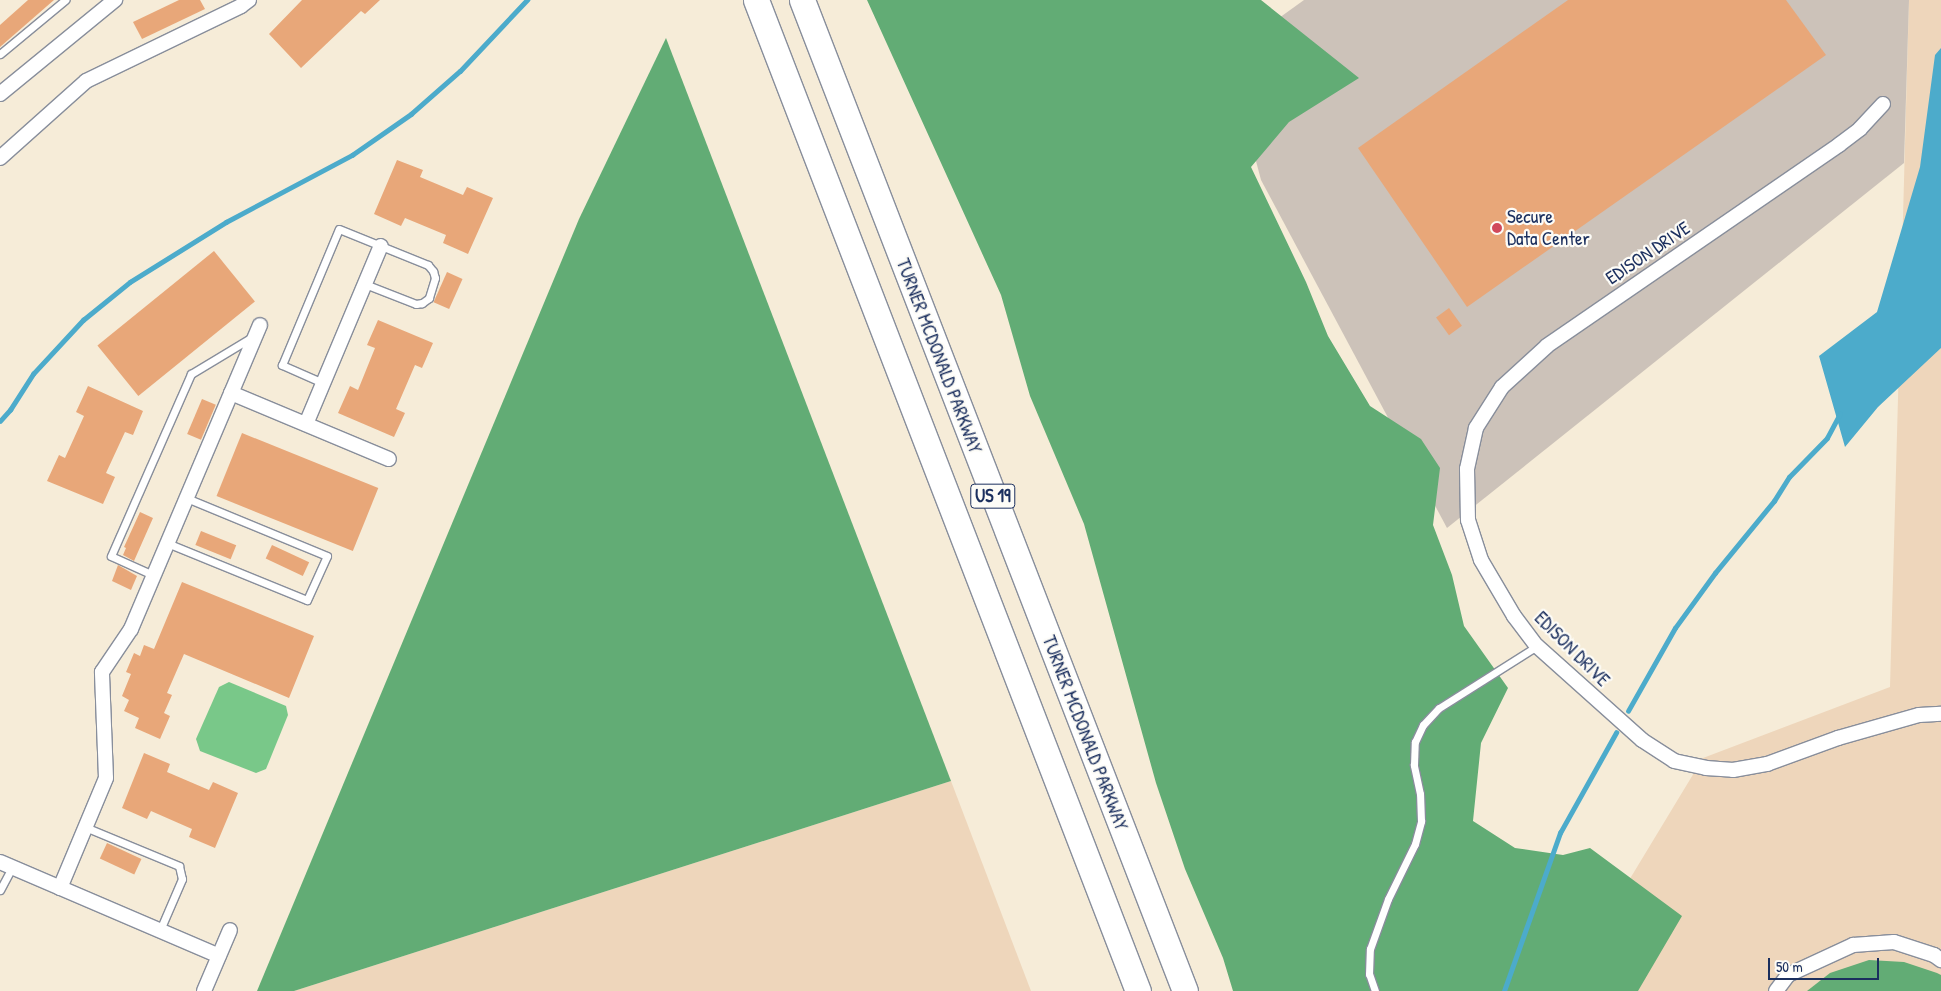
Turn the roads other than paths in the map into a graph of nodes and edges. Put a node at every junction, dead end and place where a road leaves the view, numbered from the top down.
1 (65, 0) edge
2 (115, 0) edge
3 (751, 0) edge
4 (802, 0) edge
5 (243, 2) edge
6 (760, 11) edge
7 (0, 54) edge
8 (0, 94) edge
9 (1882, 104) dead end
10 (0, 158) edge
11 (381, 246) junction
12 (365, 284) junction
13 (257, 330) joint
14 (323, 383) junction
15 (231, 393) junction
16 (306, 424) junction
17 (389, 459) dead end
18 (186, 498) junction
19 (167, 544) junction
20 (153, 575) junction
21 (1537, 646) junction
22 (1941, 714) edge
23 (85, 828) junction
24 (6, 865) edge
25 (60, 888) junction
26 (0, 890) edge
27 (160, 930) junction
28 (230, 930) dead end
29 (219, 956) junction
30 (1941, 960) edge
31 (204, 991) edge
32 (1138, 991) edge
33 (1185, 991) edge
34 (1374, 991) edge
35 (1776, 991) edge

1 - 7 lane
2 - 8 street
3 - 6 highway
4 - 33 highway, TURNER MCDONALD PARKWAY / US 19
5 - 10 street
6 - 32 highway, US 19
9 - 21 street, EDISON DRIVE
11 - 12 street
11 - 12 lane
11 - 14 lane
12 - 14 street
13 - 15 street
13 - 20 lane
14 - 16 street
15 - 16 street
15 - 18 street
16 - 17 street
18 - 19 street
18 - 19 lane
19 - 20 street
20 - 23 street
21 - 22 street, EDISON DRIVE
21 - 34 lane
23 - 25 street
23 - 27 lane
24 - 25 street
24 - 26 lane
25 - 27 street
27 - 29 street
28 - 29 street
29 - 31 street
30 - 35 street

